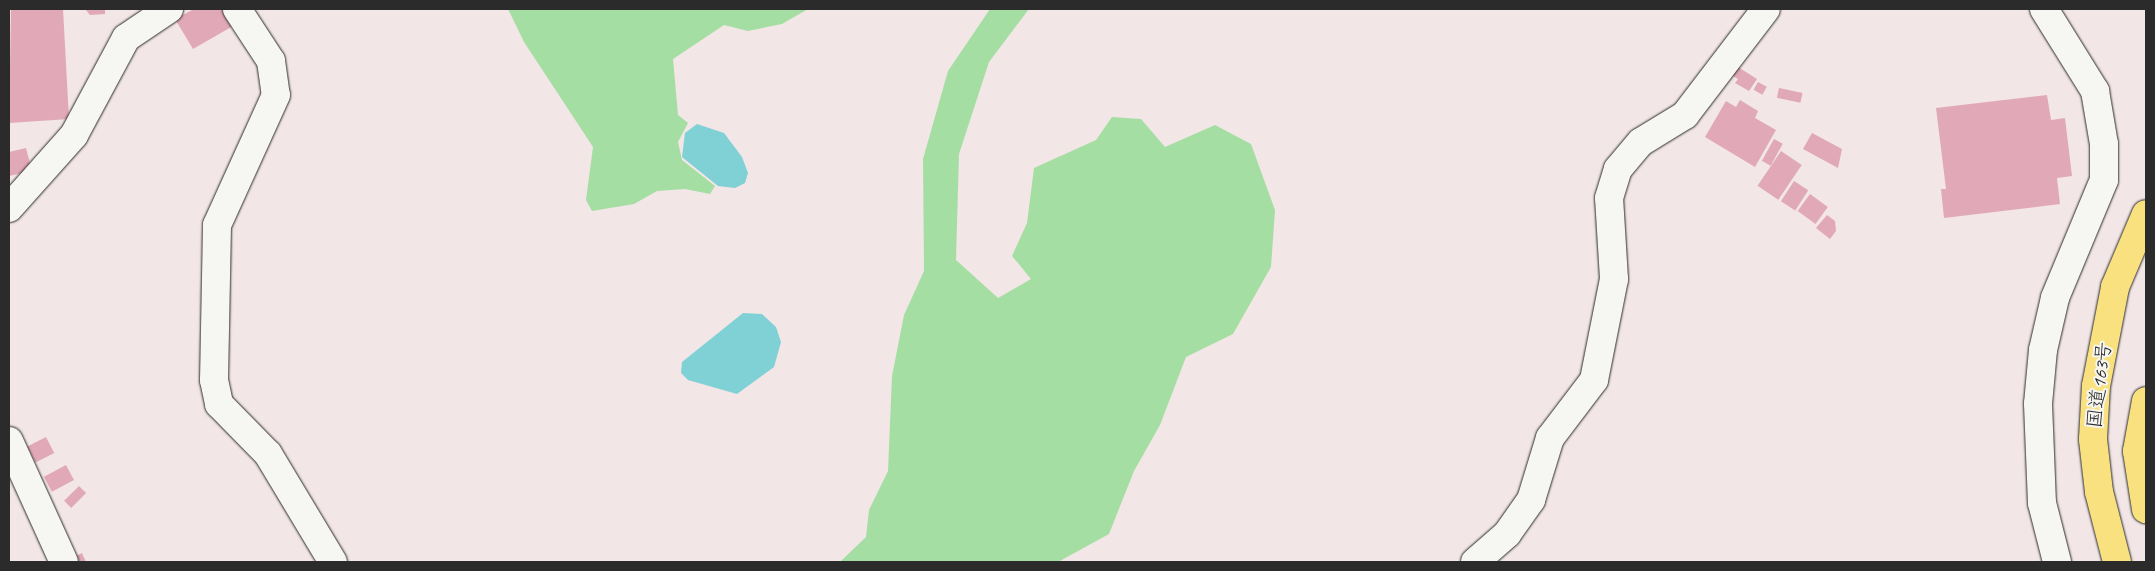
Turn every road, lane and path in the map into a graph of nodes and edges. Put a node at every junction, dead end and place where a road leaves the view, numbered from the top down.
1 (169, 9) edge
2 (237, 9) edge
3 (1766, 9) edge
4 (2044, 9) edge
5 (9, 208) edge
6 (2146, 214) edge
7 (2146, 401) edge
8 (9, 441) edge
9 (2146, 509) edge
10 (64, 562) edge
11 (333, 562) edge
12 (1475, 562) edge
13 (2057, 562) edge
14 (2117, 562) edge

1 - 5 street
2 - 11 street
3 - 12 street
4 - 13 street
6 - 14 highway, 国道163号
7 - 9 highway
8 - 10 street

